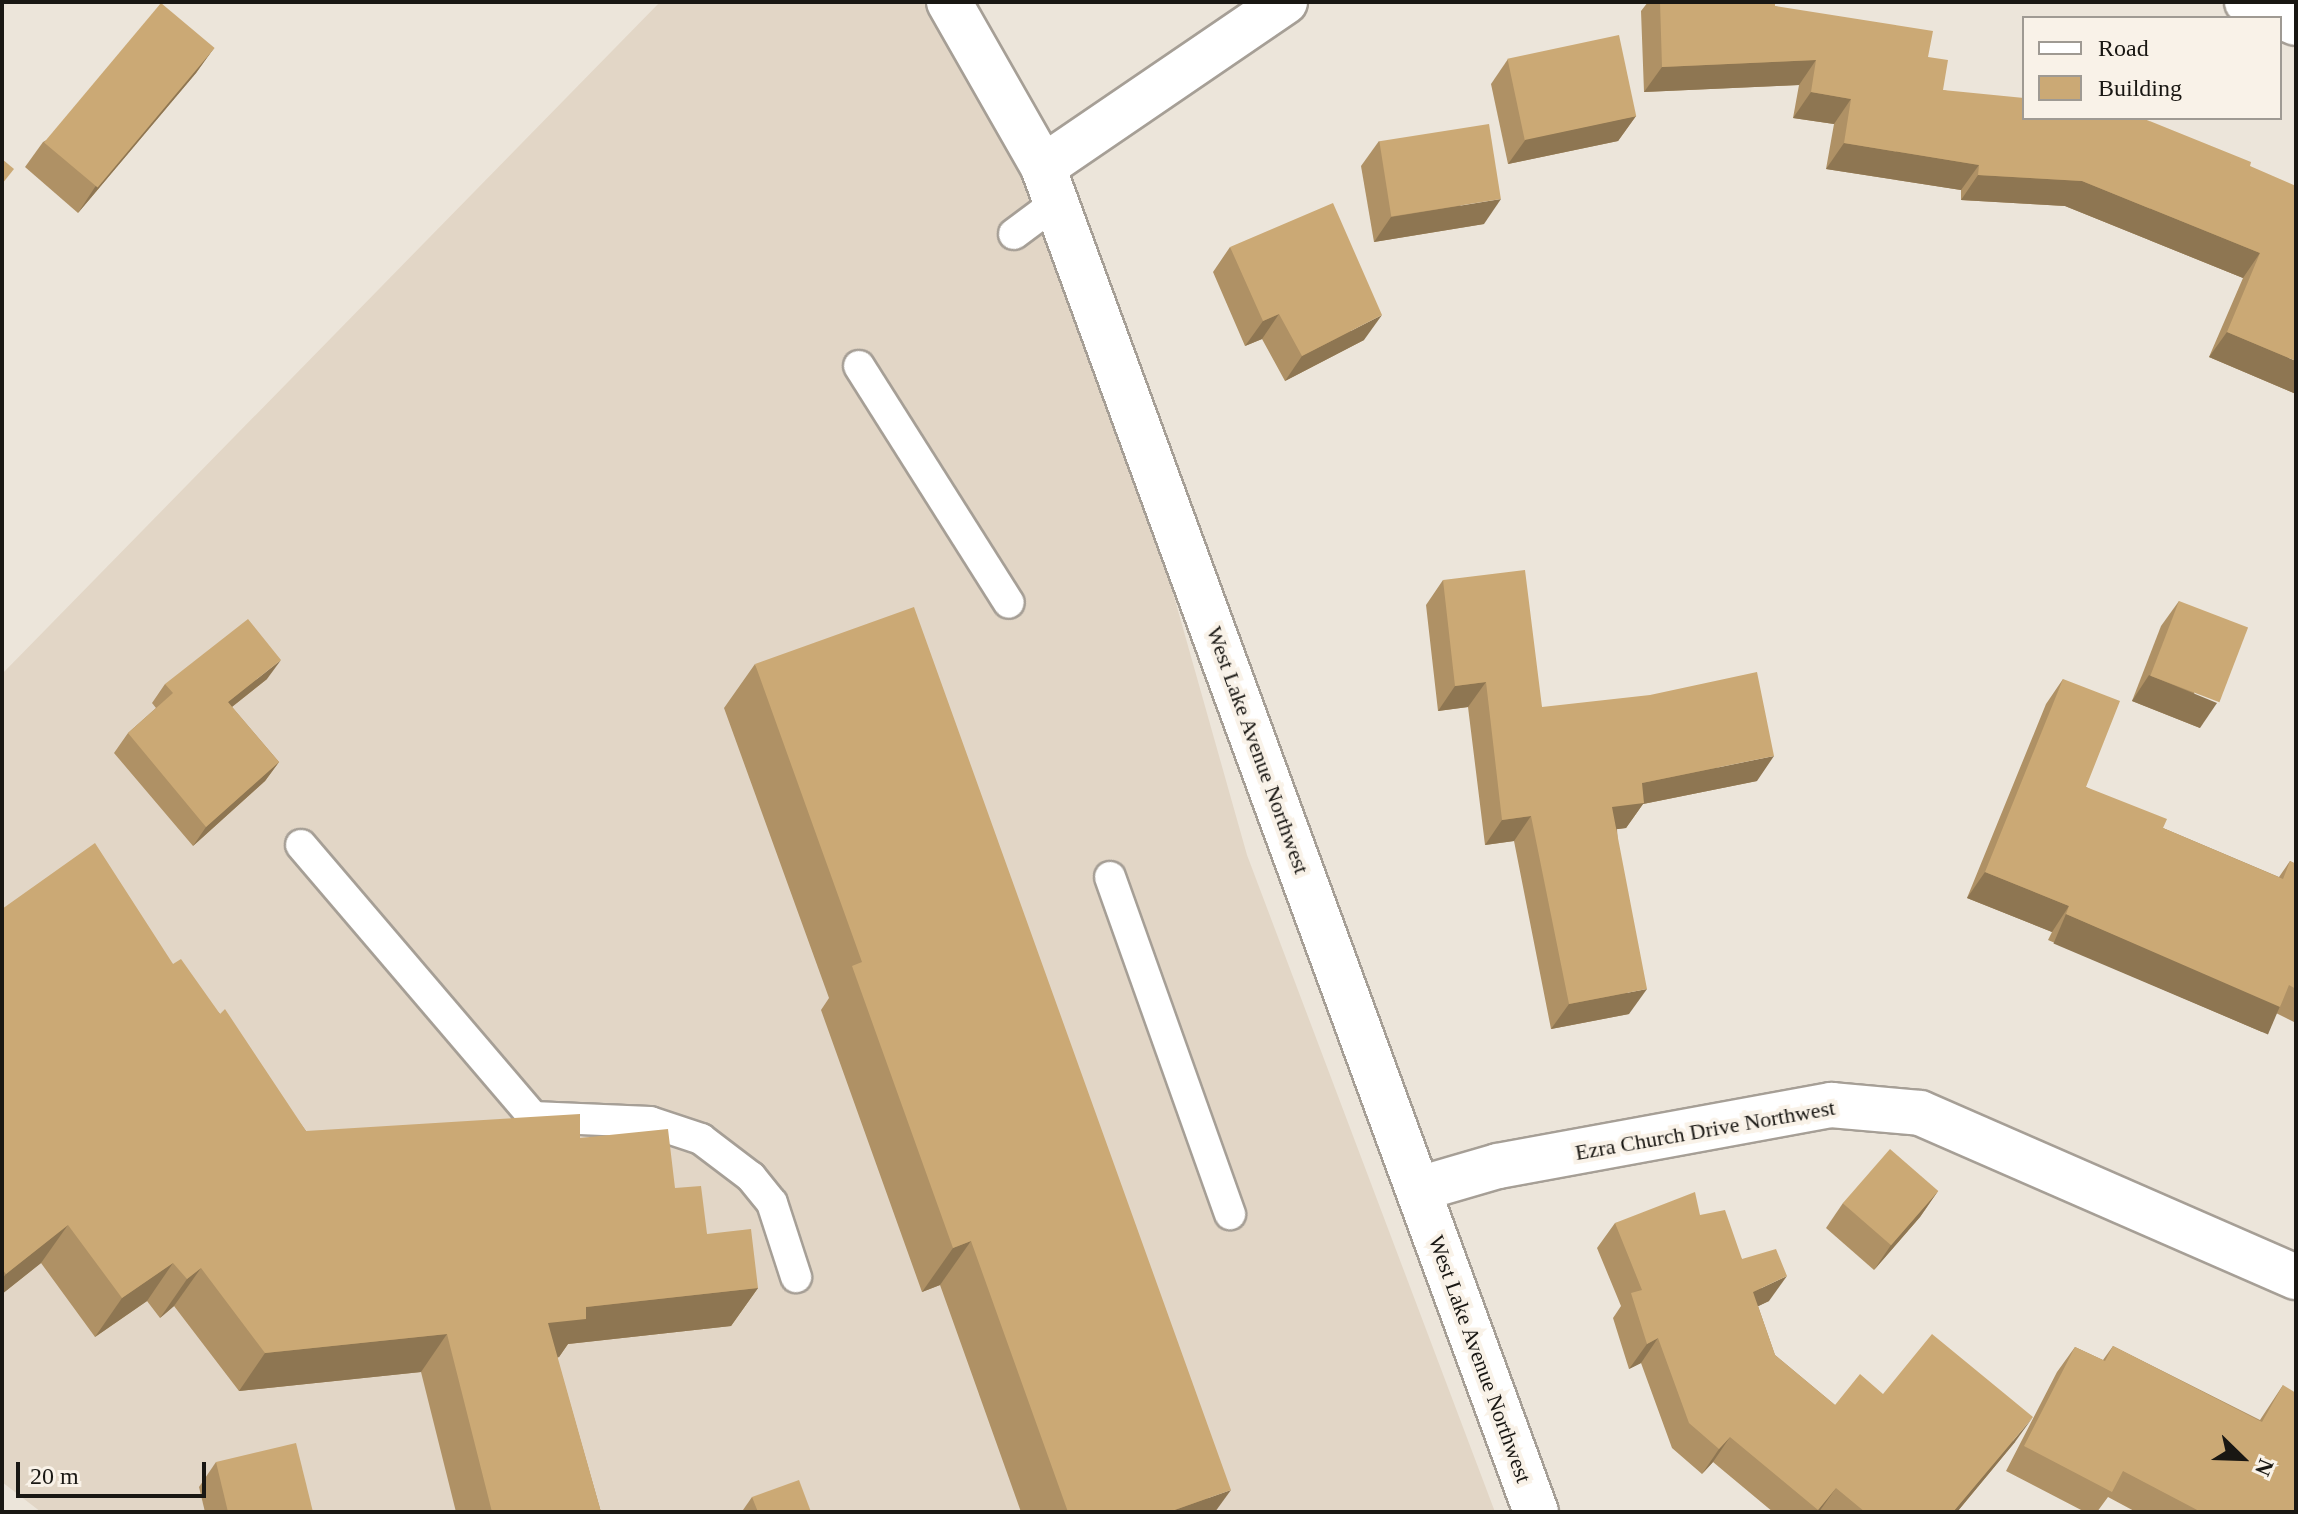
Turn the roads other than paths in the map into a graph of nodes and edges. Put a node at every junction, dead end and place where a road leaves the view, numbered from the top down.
1 (949, 2) edge
2 (1285, 2) edge
3 (2247, 2) edge
4 (2280, 16) edge
5 (1050, 184) junction
6 (1014, 234) dead end
7 (859, 366) dead end
8 (1009, 603) dead end
9 (301, 845) dead end
10 (1110, 877) dead end
11 (1419, 1189) junction
12 (1230, 1214) dead end
13 (796, 1277) dead end
14 (2296, 1277) edge
15 (1536, 1512) edge

1 - 5 street, West Lake Avenue Northwest
2 - 5 street
3 - 4 street
5 - 6 lane
5 - 11 street, West Lake Avenue Northwest
7 - 8 lane
9 - 13 lane
10 - 12 lane
11 - 14 street, Ezra Church Drive Northwest
11 - 15 street, West Lake Avenue Northwest

